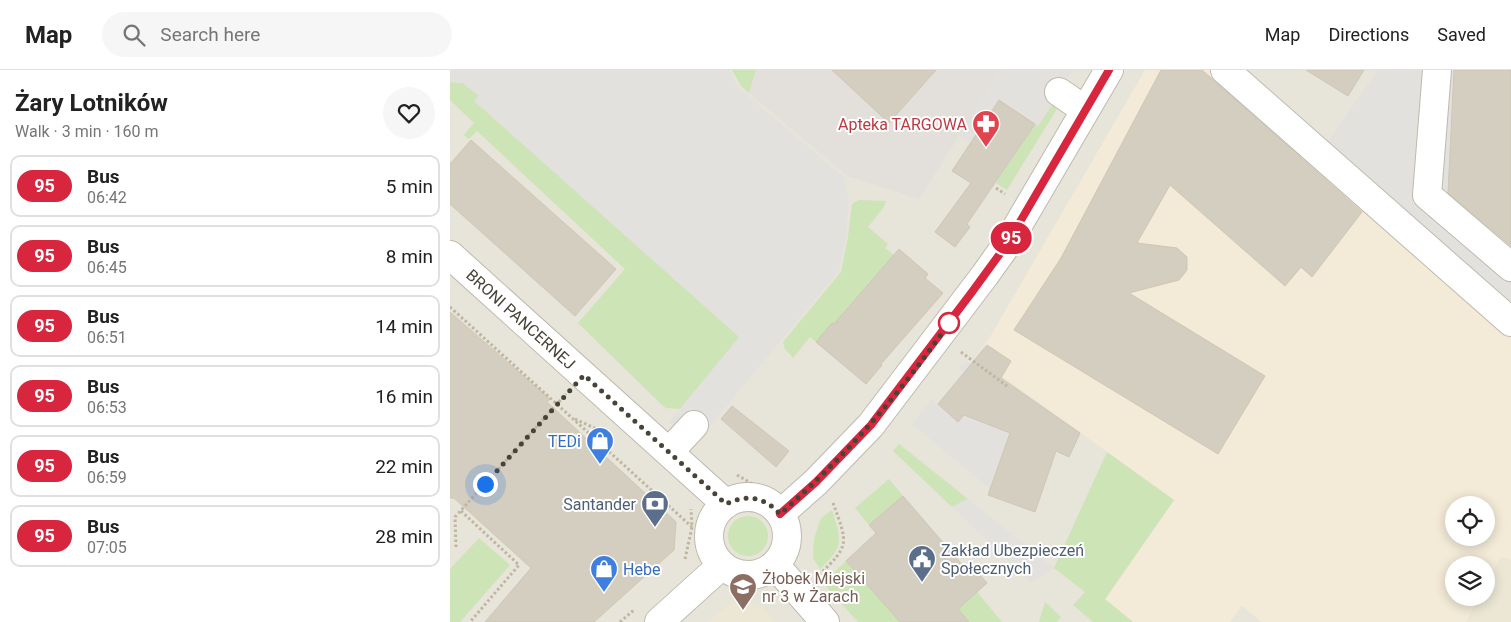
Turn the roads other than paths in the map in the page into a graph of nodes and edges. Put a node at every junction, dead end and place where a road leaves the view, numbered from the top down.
1 (1109, 70) edge
2 (1225, 70) edge
3 (1437, 70) edge
4 (1059, 92) dead end
5 (1085, 110) junction
6 (1428, 195) junction
7 (1404, 227) junction
8 (450, 255) edge
9 (1511, 267) edge
10 (1511, 322) edge
11 (694, 425) dead end
12 (669, 452) junction
13 (726, 504) junction
14 (780, 514) junction
15 (722, 565) junction
16 (775, 565) junction
17 (660, 622) edge
18 (825, 622) edge

1 - 5 street
2 - 7 street
3 - 6 street
4 - 5 street
5 - 14 street
6 - 7 street
6 - 9 street
7 - 10 street
8 - 12 street, BRONI PANCERNEJ
11 - 12 street
12 - 13 street, BRONI PANCERNEJ
13 - 14 street
13 - 15 street
14 - 16 street
15 - 16 street
15 - 17 street
16 - 18 street

